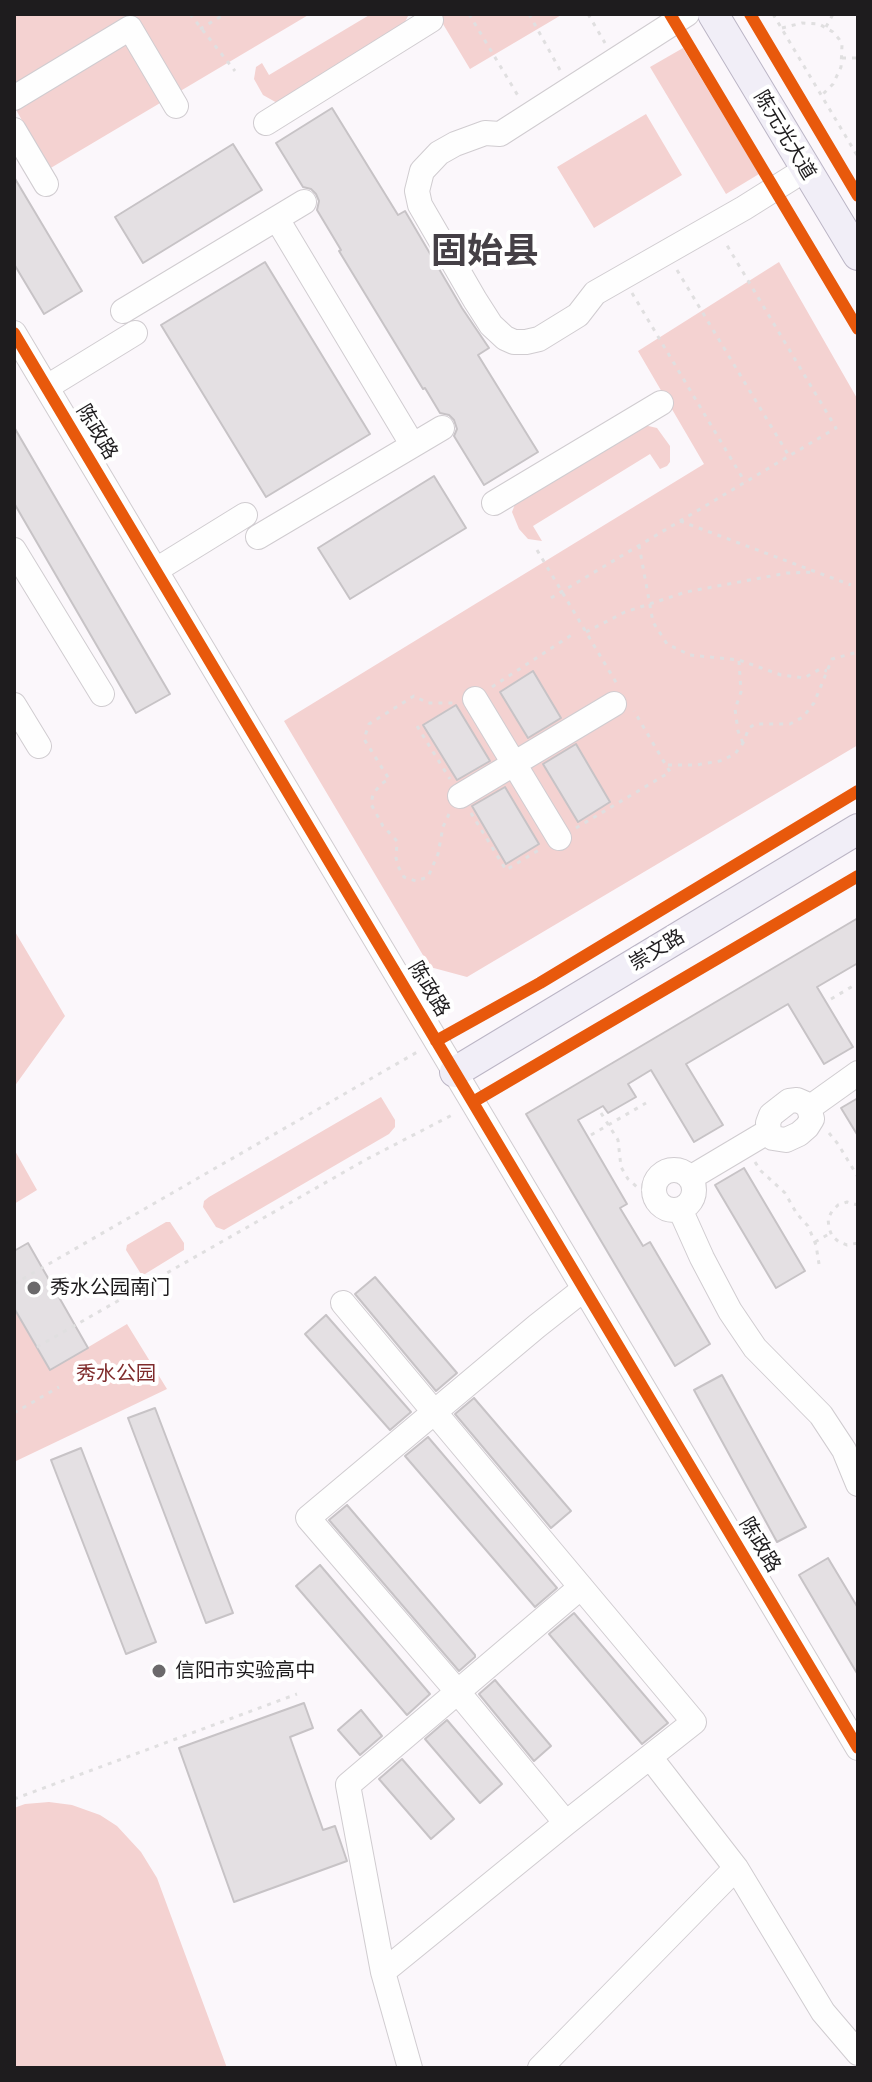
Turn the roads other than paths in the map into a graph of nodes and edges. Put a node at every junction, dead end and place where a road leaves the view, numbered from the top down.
1 (687, 14) edge
2 (713, 14) edge
3 (431, 20) dead end
4 (14, 98) edge
5 (176, 106) dead end
6 (266, 123) dead end
7 (14, 130) edge
8 (806, 169) junction
9 (46, 184) dead end
10 (304, 202) dead end
11 (277, 219) junction
12 (856, 248) edge
13 (123, 311) dead end
14 (135, 333) dead end
15 (15, 336) edge
16 (47, 387) junction
17 (661, 403) dead end
18 (442, 428) dead end
19 (412, 444) junction
20 (494, 503) dead end
21 (245, 515) dead end
22 (258, 537) dead end
23 (14, 550) edge
24 (156, 570) junction
25 (102, 694) dead end
26 (475, 699) road end
27 (614, 704) dead end
28 (14, 705) edge
29 (39, 746) dead end
30 (514, 764) junction
31 (458, 801) road end
32 (858, 829) edge
33 (559, 838) dead end
34 (455, 1072) junction
35 (858, 1073) edge
36 (690, 1178) junction
37 (680, 1209) junction
38 (584, 1289) junction
39 (343, 1303) dead end
40 (435, 1413) junction
41 (858, 1484) edge
42 (581, 1587) junction
43 (457, 1691) junction
44 (858, 1748) edge
45 (650, 1757) junction
46 (566, 1823) junction
47 (736, 1868) junction
48 (383, 1972) junction
49 (858, 2053) edge
50 (410, 2068) edge
51 (540, 2068) edge

1 - 8 street
2 - 8 main road, 陈元光大道
3 - 6 street
4 - 5 street
7 - 9 street
8 - 12 main road, 陈元光大道
10 - 11 street
11 - 13 street
11 - 19 street
14 - 16 street
15 - 16 street, 陈政路
16 - 24 street, 陈政路
17 - 20 street
18 - 19 street
19 - 22 street
21 - 24 street
23 - 25 street
24 - 34 street, 陈政路
26 - 30 street
27 - 30 street
28 - 29 street
30 - 31 street
30 - 33 street
32 - 34 main road, 崇文路
34 - 38 street, 陈政路
35 - 36 street
36 - 37 street
36 - 37 street
37 - 41 street
38 - 40 street
38 - 44 street, 陈政路
39 - 40 street
40 - 42 street
40 - 43 street
42 - 43 street
42 - 45 street
43 - 46 street
43 - 48 street
45 - 46 street
45 - 47 street
46 - 48 street
47 - 49 street
47 - 51 street
48 - 50 street

